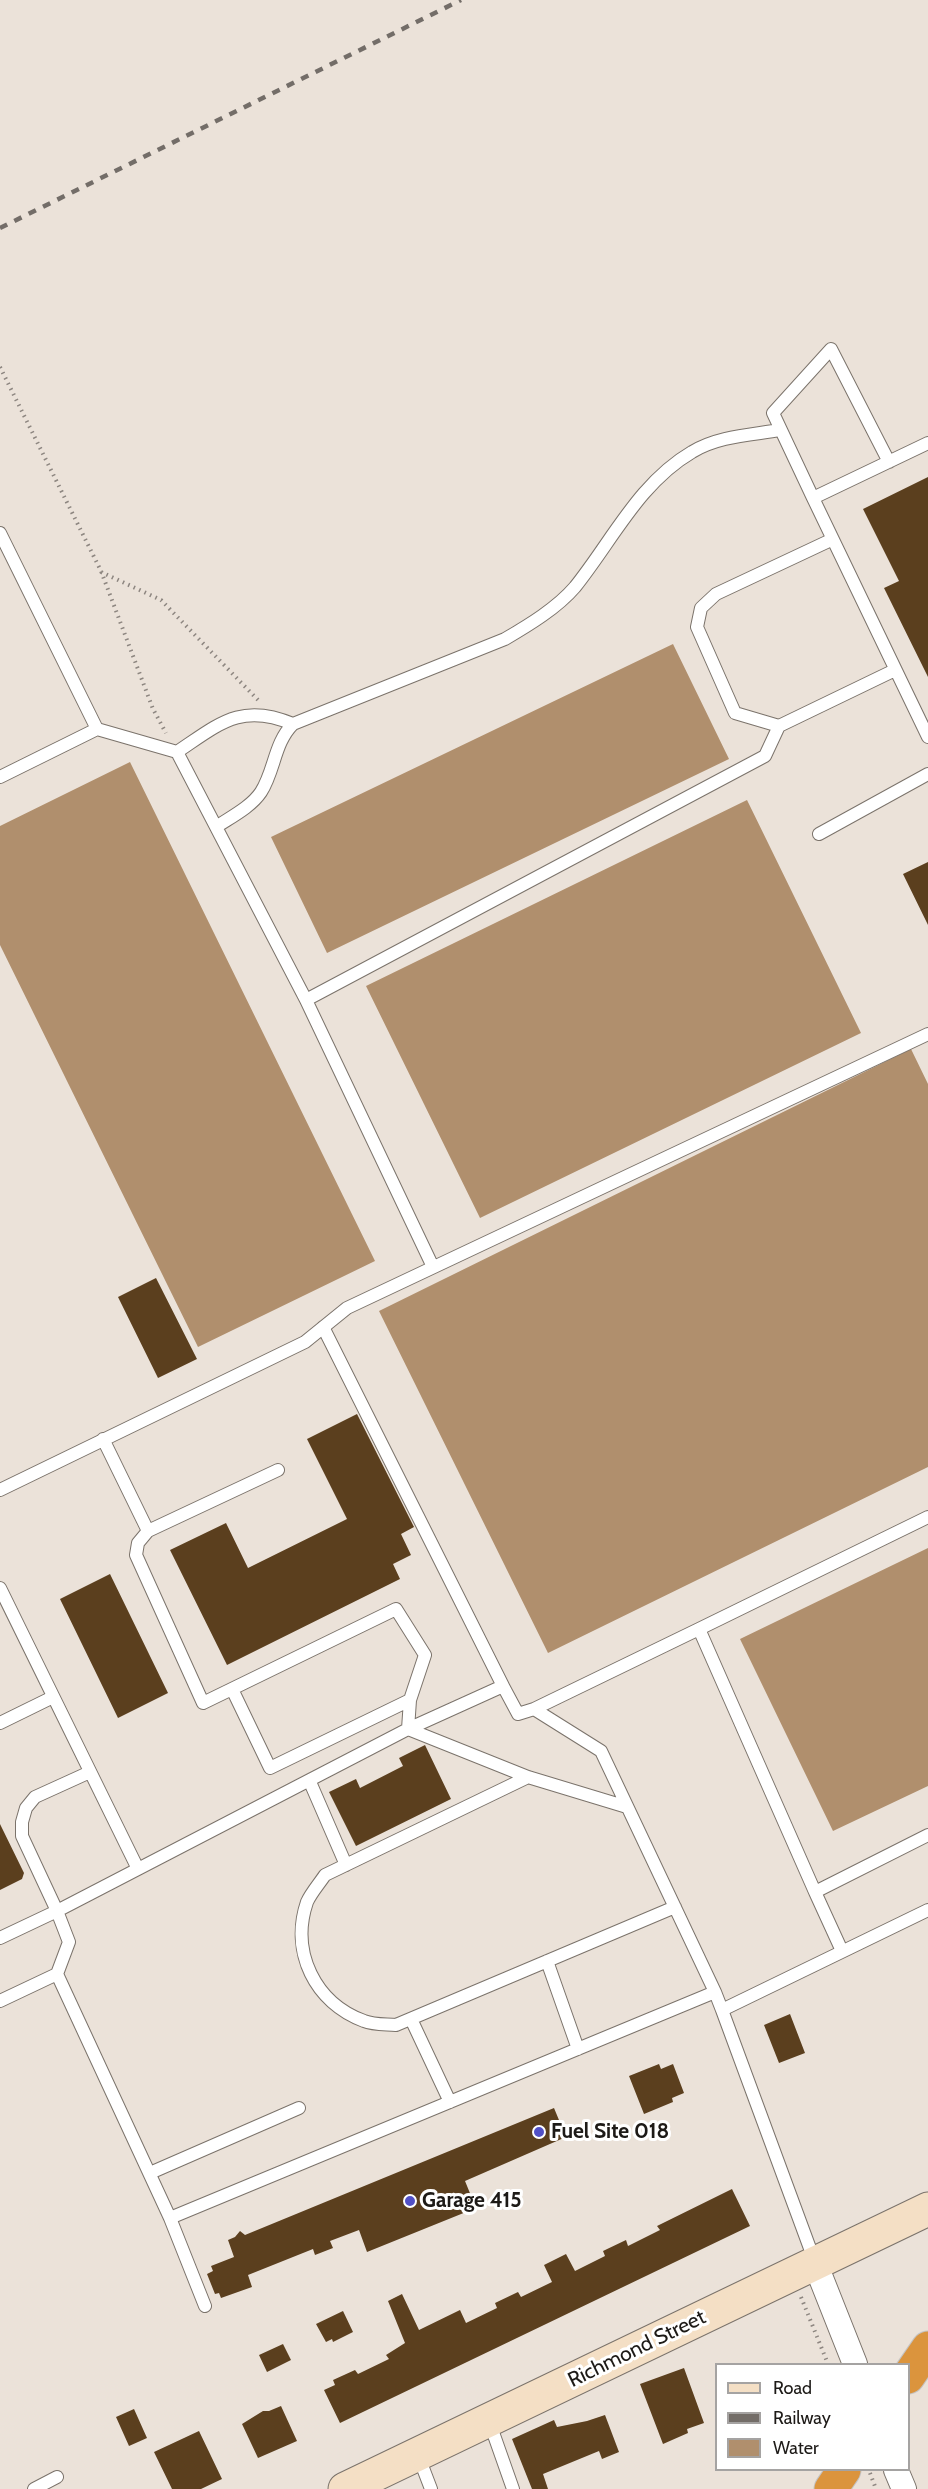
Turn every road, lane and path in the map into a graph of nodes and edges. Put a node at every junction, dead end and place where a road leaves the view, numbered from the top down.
1 (0, 367) edge
2 (780, 430) junction
3 (928, 443) edge
4 (889, 462) junction
5 (813, 498) junction
6 (0, 533) edge
7 (831, 540) junction
8 (100, 571) junction
9 (895, 670) junction
10 (278, 717) junction
11 (293, 724) junction
12 (779, 726) junction
13 (97, 729) junction
14 (928, 737) edge
15 (177, 752) junction
16 (928, 774) edge
17 (0, 777) edge
18 (216, 827) junction
19 (819, 834) dead end
20 (306, 1000) junction
21 (928, 1034) edge
22 (433, 1267) junction
23 (323, 1327) junction
24 (103, 1439) junction
25 (278, 1470) dead end
26 (0, 1490) edge
27 (928, 1517) edge
28 (148, 1531) junction
29 (0, 1588) edge
30 (699, 1629) junction
31 (503, 1686) junction
32 (232, 1689) junction
33 (53, 1697) junction
34 (410, 1700) junction
35 (534, 1709) junction
36 (0, 1723) edge
37 (408, 1729) junction
38 (90, 1772) junction
39 (528, 1777) junction
40 (310, 1782) junction
41 (627, 1807) junction
42 (928, 1835) edge
43 (346, 1865) junction
44 (138, 1869) junction
45 (815, 1892) junction
46 (675, 1907) junction
47 (928, 1910) edge
48 (57, 1911) junction
49 (0, 1938) edge
50 (842, 1952) junction
51 (547, 1961) junction
52 (57, 1974) junction
53 (715, 1992) junction
54 (0, 2001) edge
55 (722, 2010) junction
56 (411, 2019) junction
57 (578, 2049) junction
58 (450, 2102) junction
59 (299, 2108) dead end
60 (150, 2173) junction
61 (928, 2209) edge
62 (170, 2218) junction
63 (815, 2263) junction
64 (798, 2291) dead end
65 (205, 2306) dead end
66 (928, 2348) edge
67 (828, 2363) edge
68 (855, 2363) edge
69 (910, 2375) edge
70 (488, 2420) junction
71 (418, 2454) junction
72 (843, 2471) edge
73 (870, 2471) edge
74 (897, 2471) edge
75 (57, 2477) dead end
76 (34, 2489) edge
77 (345, 2489) edge
78 (430, 2489) edge
79 (513, 2489) edge
80 (831, 2489) edge
81 (876, 2489) edge
82 (904, 2489) edge

1 - 8 path
2 - 4 lane
2 - 5 lane
2 - 11 lane
3 - 4 lane
4 - 5 lane
5 - 7 lane
6 - 13 lane
7 - 9 lane
7 - 12 lane
8 - 10 path
8 - 15 path
9 - 12 lane
9 - 14 lane
10 - 11 lane
10 - 15 lane
11 - 18 lane
12 - 20 lane
13 - 15 lane
13 - 17 lane
15 - 18 lane
16 - 19 lane
18 - 20 lane
20 - 22 lane
21 - 22 lane
22 - 23 lane
23 - 24 lane
23 - 31 lane
24 - 26 lane
24 - 28 lane
25 - 28 lane
27 - 30 lane
28 - 32 lane
29 - 33 lane
30 - 35 lane
30 - 45 lane
31 - 35 lane
31 - 37 lane
32 - 34 lane
32 - 34 lane
33 - 36 lane
33 - 38 lane
34 - 37 lane
35 - 41 lane
37 - 39 lane
37 - 40 lane
38 - 44 lane
38 - 48 lane
39 - 41 lane
39 - 43 lane
40 - 43 lane
40 - 44 lane
41 - 46 lane
42 - 45 lane
43 - 56 lane
44 - 48 lane
45 - 50 lane
46 - 51 lane
46 - 53 lane
47 - 50 lane
48 - 49 lane
48 - 52 lane
50 - 55 lane
51 - 56 lane
51 - 57 lane
52 - 54 lane
52 - 60 lane
53 - 55 lane
53 - 57 lane
55 - 63 lane
56 - 58 lane
57 - 58 lane
58 - 62 lane
59 - 60 lane
60 - 62 lane
61 - 63 main road, Richmond Street
62 - 65 lane
63 - 68 street
63 - 70 main road, Richmond Street
64 - 67 path
66 - 69 highway
70 - 71 main road, Richmond Street
70 - 79 lane
71 - 77 main road, Richmond Street
71 - 78 lane
72 - 80 highway
73 - 81 path
74 - 82 street
75 - 76 lane

